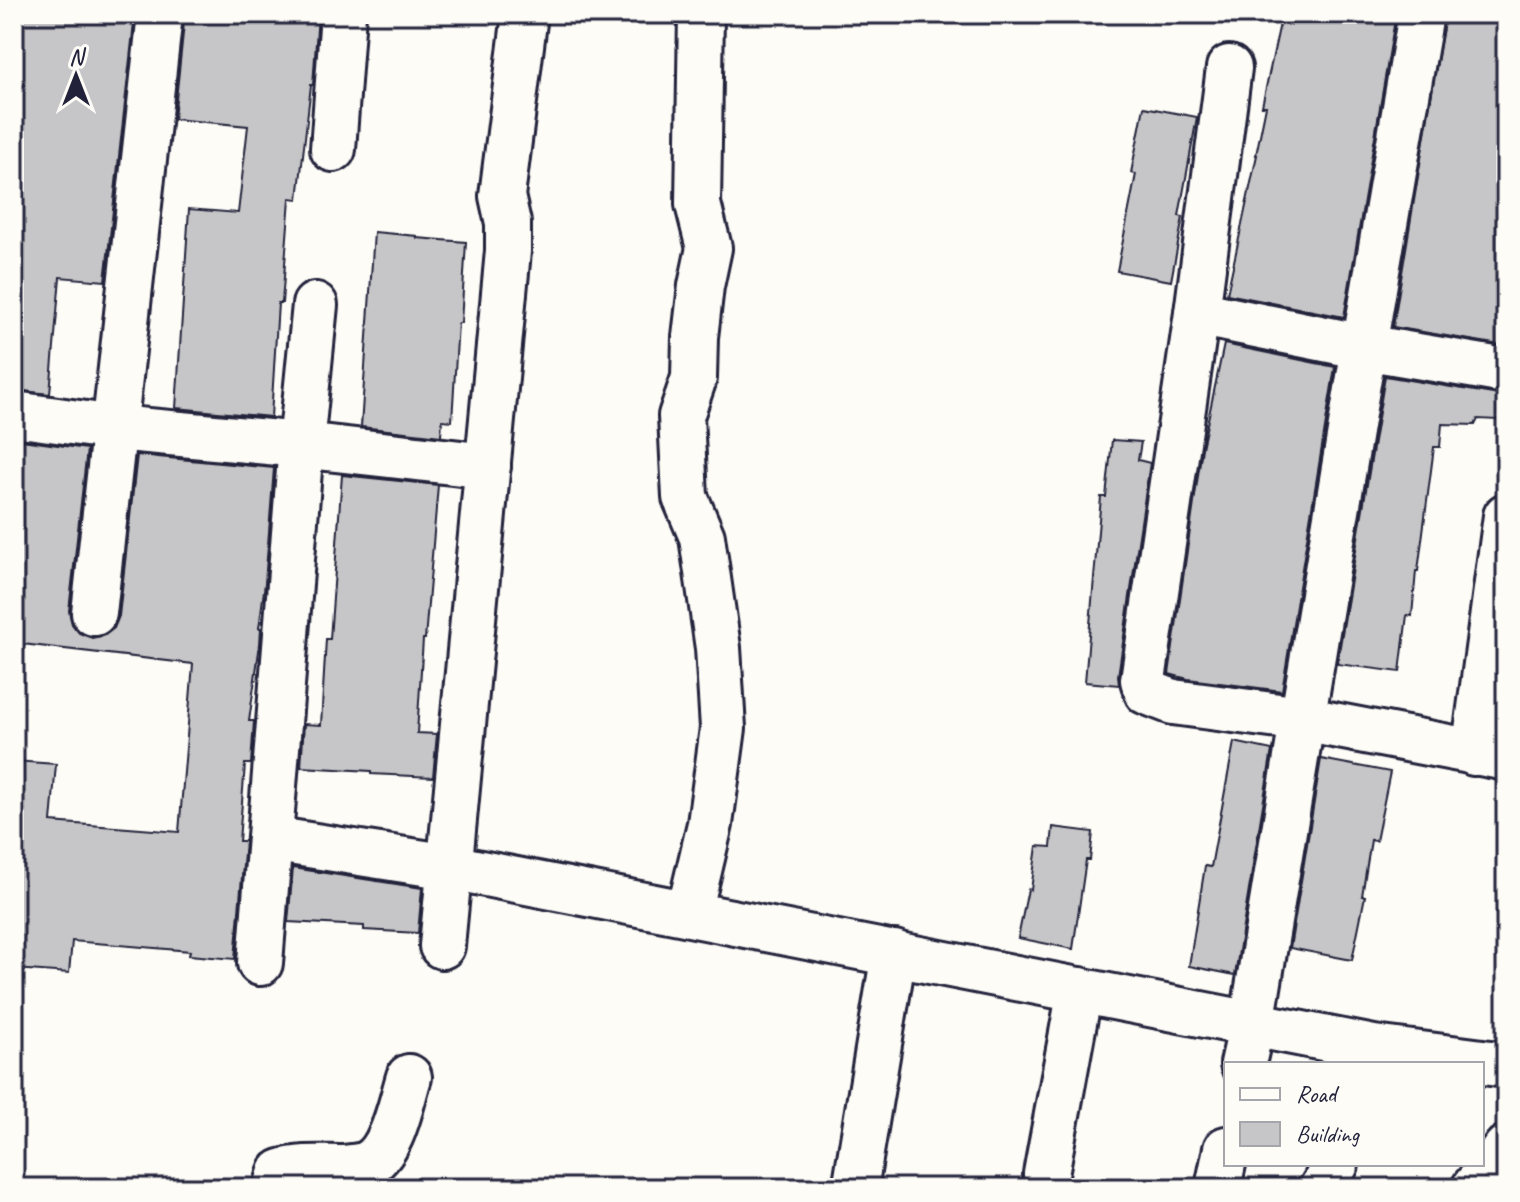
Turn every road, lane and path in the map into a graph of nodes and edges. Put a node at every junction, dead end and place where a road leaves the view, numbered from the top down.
1 (160, 14) edge
2 (343, 14) edge
3 (525, 14) edge
4 (701, 14) edge
5 (1421, 14) edge
6 (1229, 68) dead end
7 (333, 149) dead end
8 (315, 305) dead end
9 (1197, 313) junction
10 (1364, 347) junction
11 (1506, 371) edge
12 (14, 414) edge
13 (115, 428) junction
14 (301, 445) junction
15 (488, 466) junction
16 (1506, 516) edge
17 (94, 613) dead end
18 (1302, 719) junction
19 (1490, 755) edge
20 (270, 839) junction
21 (450, 867) junction
22 (689, 913) junction
23 (442, 946) dead end
24 (894, 953) junction
25 (260, 963) dead end
26 (1080, 990) junction
27 (1248, 1044) edge
28 (1371, 1056) edge
29 (1461, 1062) edge
30 (1484, 1064) edge
31 (1506, 1065) edge
32 (409, 1077) dead end
33 (1506, 1148) edge
34 (1224, 1159) edge
35 (1335, 1166) edge
36 (1046, 1174) dead end
37 (856, 1183) dead end
38 (276, 1188) edge
39 (1218, 1188) edge
40 (1322, 1188) edge
41 (1474, 1188) edge

1 - 13 street
2 - 7 street
3 - 15 street
4 - 22 street
5 - 10 street
6 - 9 street
8 - 14 street
9 - 10 street
9 - 18 street
10 - 11 street
10 - 18 street
12 - 13 street
13 - 14 street
13 - 17 street
14 - 15 street
14 - 20 street
15 - 21 street
16 - 19 street
18 - 19 street
18 - 27 street
20 - 21 street
20 - 25 street
21 - 22 street
21 - 23 street
22 - 24 street
24 - 26 street
24 - 37 street
26 - 27 street
26 - 36 street
27 - 28 street
28 - 29 street
30 - 31 street
32 - 38 street
33 - 41 street
34 - 39 street
35 - 40 street

